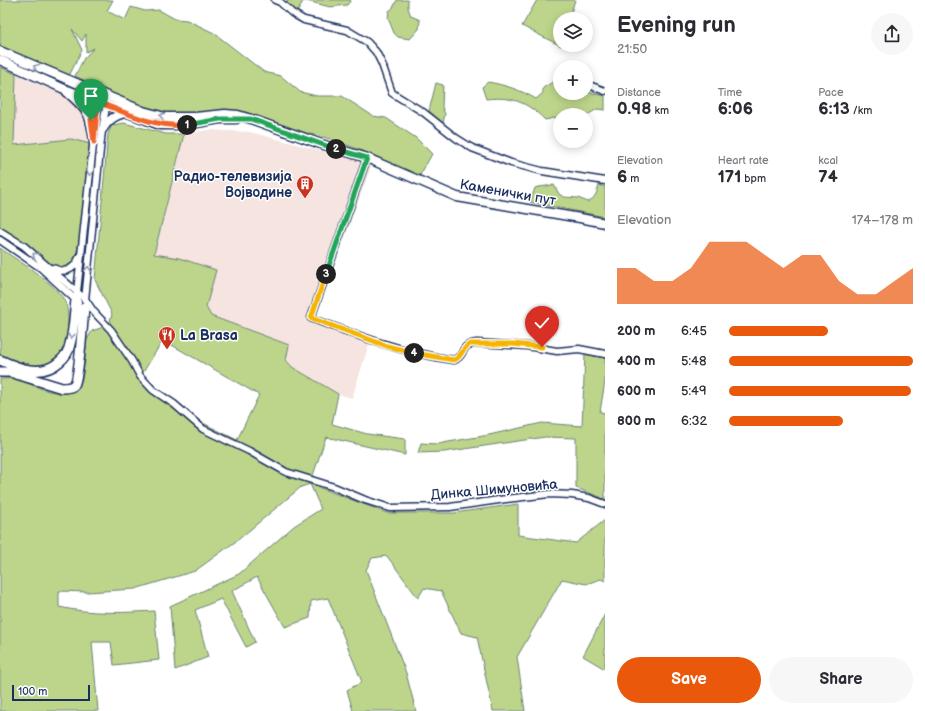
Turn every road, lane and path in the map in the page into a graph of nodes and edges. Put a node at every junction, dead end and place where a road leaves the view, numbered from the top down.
1 (279, 1) edge
2 (0, 51) edge
3 (0, 60) edge
4 (593, 86) edge
5 (62, 88) junction
6 (605, 90) edge
7 (103, 100) junction
8 (125, 113) junction
9 (251, 119) junction
10 (102, 130) junction
11 (94, 142) junction
12 (367, 158) junction
13 (605, 181) edge
14 (605, 223) edge
15 (0, 230) edge
16 (0, 240) edge
17 (82, 253) junction
18 (45, 263) junction
19 (77, 290) junction
20 (76, 301) junction
21 (87, 306) junction
22 (605, 354) edge
23 (0, 360) edge
24 (0, 372) edge
25 (605, 504) edge

1 - 13 street
7 -> 2 main road, Каменички пут
3 - 5 main road, Каменички пут
4 - 6 street
5 - 7 main road, Каменички пут
5 - 11 main road
7 - 8 main road, Каменички пут
9 -> 7 main road, Каменички пут
7 - 10 street
7 - 11 street
8 - 9 main road, Каменички пут
8 - 10 main road
9 - 12 main road, Каменички пут
21 -> 10 street
11 -> 17 street
12 - 14 main road, Каменички пут
12 - 22 street
18 -> 15 street
16 - 20 street
17 - 18 street
17 - 19 street
18 - 19 street
19 - 20 street
19 - 21 street
20 - 21 street
20 -> 23 highway
21 - 24 highway
21 - 25 street, Динка Шимуновића

